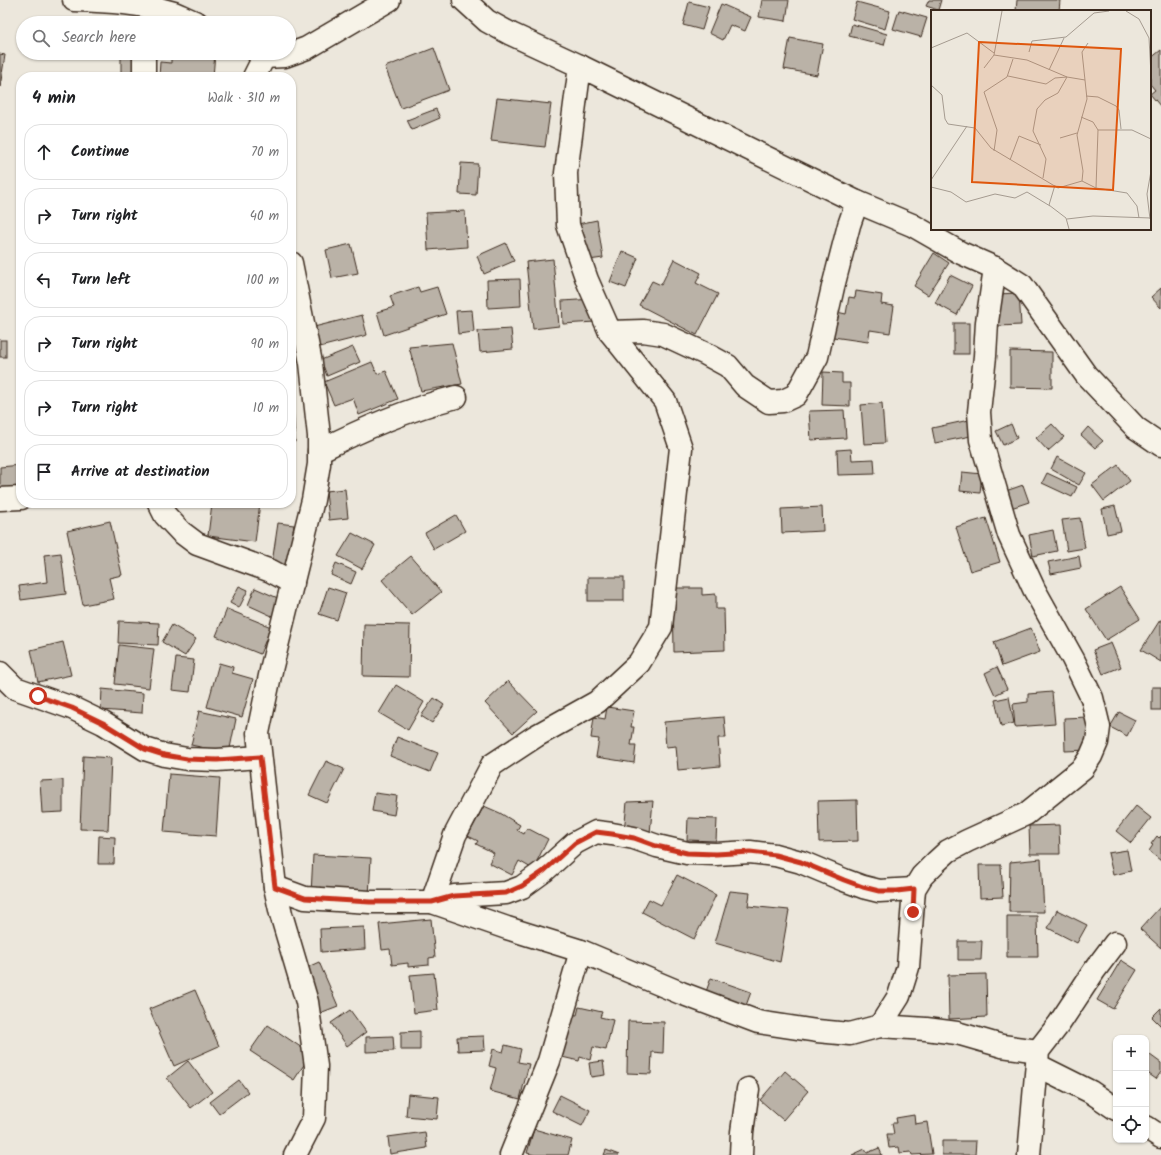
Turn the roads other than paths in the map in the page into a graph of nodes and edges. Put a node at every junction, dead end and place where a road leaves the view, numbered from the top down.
1 (74, 0) edge
2 (389, 0) edge
3 (472, 4) edge
4 (143, 14) edge
5 (181, 16) edge
6 (296, 52) edge
7 (144, 60) edge
8 (259, 60) edge
9 (580, 66) junction
10 (144, 72) edge
11 (256, 72) edge
12 (857, 202) junction
13 (995, 268) junction
14 (296, 288) edge
15 (610, 332) junction
16 (456, 397) dead end
17 (1161, 445) edge
18 (319, 452) junction
19 (16, 498) edge
20 (0, 499) edge
21 (161, 508) edge
22 (293, 583) junction
23 (0, 673) edge
24 (260, 757) junction
25 (275, 887) junction
26 (914, 889) junction
27 (432, 902) junction
28 (1115, 943) dead end
29 (581, 951) junction
30 (880, 1026) junction
31 (1038, 1058) junction
32 (748, 1089) dead end
33 (1113, 1107) edge
34 (1149, 1130) edge
35 (1161, 1137) edge
36 (295, 1155) edge
37 (511, 1155) edge
38 (741, 1155) edge
39 (1029, 1155) edge

1 - 4 street
2 - 6 street
3 - 9 street
4 - 5 street
7 - 10 street
8 - 11 street
9 - 12 street
9 - 15 street
12 - 13 street
12 - 15 street
13 - 17 street
13 - 26 street
14 - 18 street
15 - 27 street
16 - 18 street
18 - 22 street
19 - 20 street
21 - 22 street
22 - 24 street
23 - 24 street
24 - 25 street
25 - 27 street
25 - 36 street
26 - 27 street
26 - 30 street
27 - 29 street
28 - 31 street
29 - 30 street
29 - 37 street
30 - 31 street
31 - 33 street
31 - 39 street
32 - 38 street
34 - 35 street

